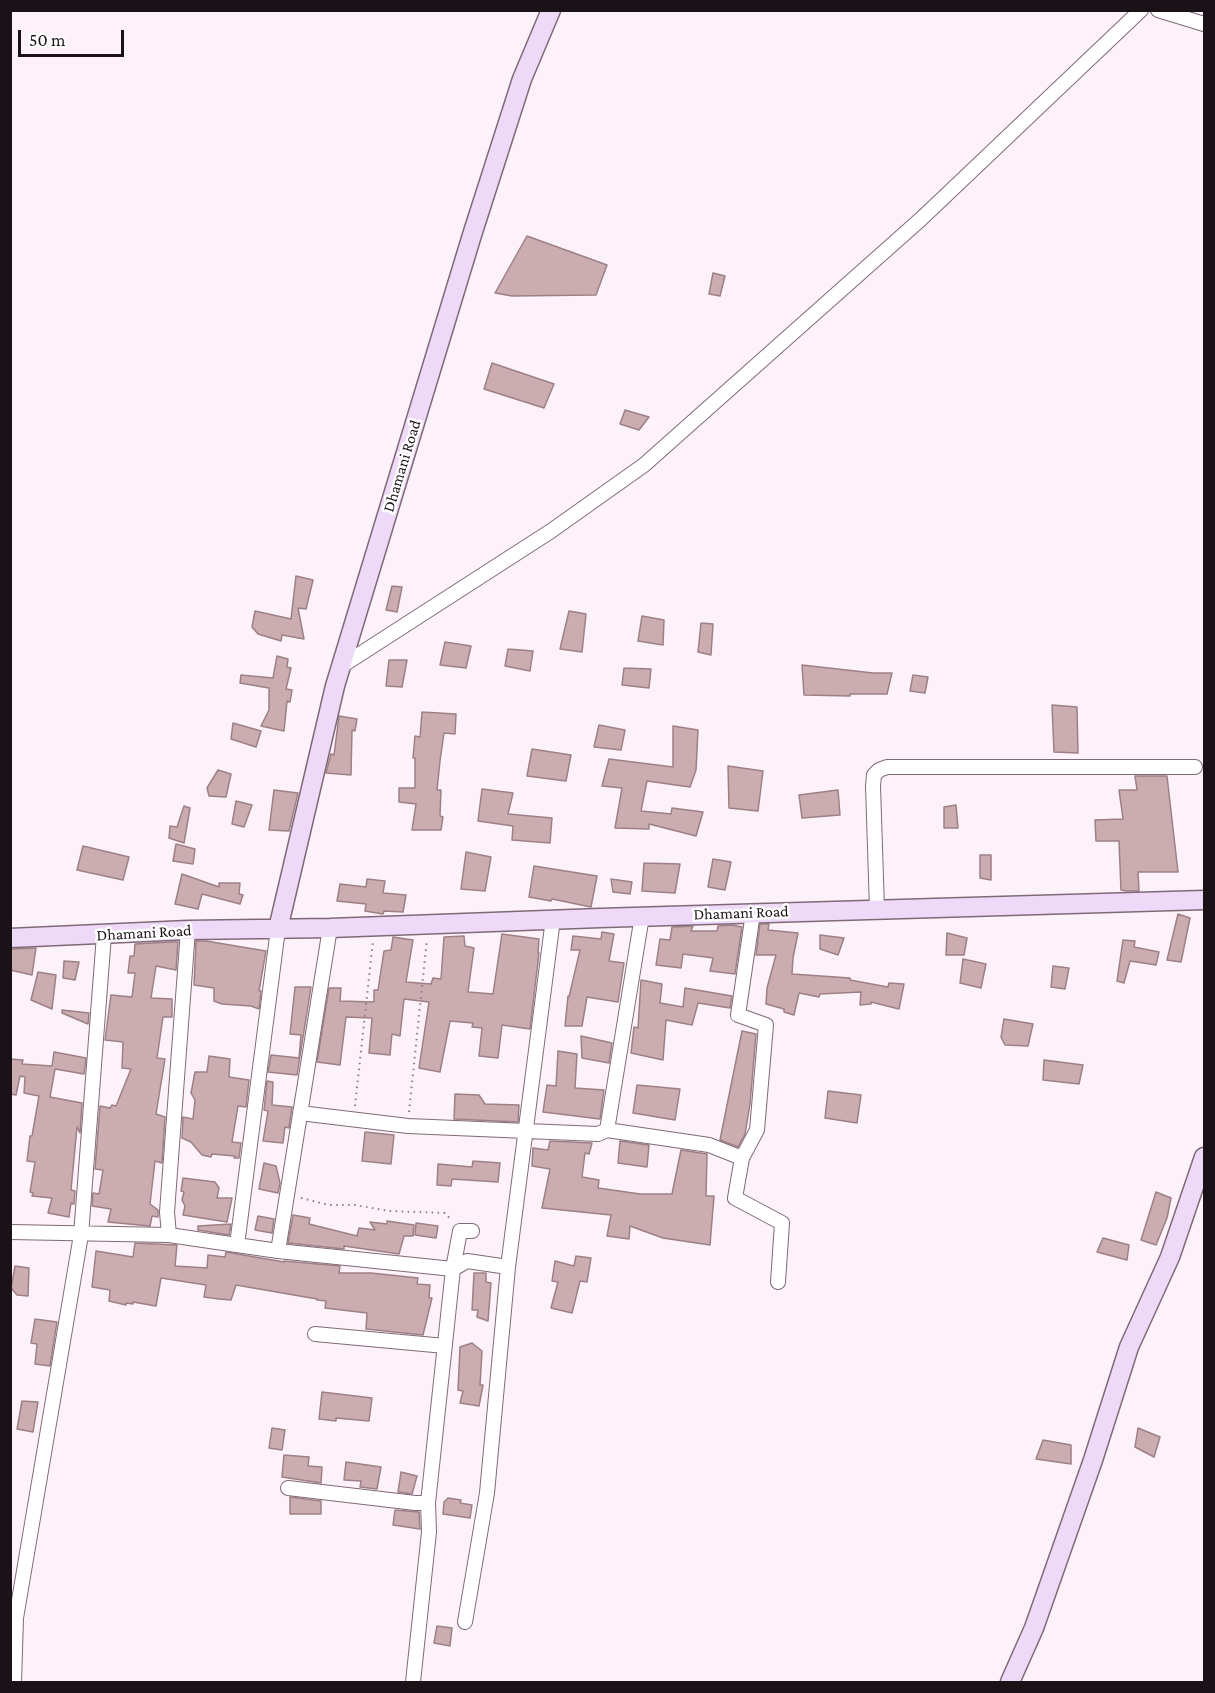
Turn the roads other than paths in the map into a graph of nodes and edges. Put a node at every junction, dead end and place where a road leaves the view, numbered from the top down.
1 (551, 10) edge
2 (1142, 10) edge
3 (1158, 10) edge
4 (1204, 24) edge
5 (340, 668) junction
6 (1195, 768) dead end
7 (1204, 900) edge
8 (878, 909) junction
9 (753, 913) junction
10 (642, 916) junction
11 (553, 919) junction
12 (330, 928) junction
13 (278, 929) junction
14 (188, 930) junction
15 (104, 935) junction
16 (10, 938) edge
17 (300, 1113) junction
18 (525, 1130) junction
19 (607, 1130) junction
20 (1204, 1156) edge
21 (742, 1158) junction
22 (466, 1231) road end
23 (10, 1232) edge
24 (81, 1235) junction
25 (169, 1235) junction
26 (237, 1245) junction
27 (278, 1251) junction
28 (508, 1267) junction
29 (453, 1269) junction
30 (778, 1282) dead end
31 (315, 1334) dead end
32 (445, 1346) junction
33 (288, 1488) dead end
34 (428, 1503) junction
35 (13, 1618) edge
36 (465, 1622) dead end
37 (14, 1683) edge
38 (413, 1683) edge
39 (1010, 1683) edge

1 - 5 main road, Dhamani Road
2 - 5 street
3 - 4 street
5 - 13 main road, Dhamani Road
6 - 8 street
7 - 8 main road, Dhamani Road
8 - 9 main road, Dhamani Road
9 - 10 main road, Dhamani Road
9 - 21 street
10 - 11 main road, Dhamani Road
10 - 19 street
11 - 12 main road, Dhamani Road
11 - 18 street
12 - 13 main road, Dhamani Road
12 - 17 street
13 - 14 main road, Dhamani Road
13 - 26 street
14 - 15 main road, Dhamani Road
14 - 25 street
15 - 16 main road, Dhamani Road
15 - 24 street
17 - 18 street
17 - 27 street
18 - 19 street
18 - 28 street
19 - 21 street
20 - 39 main road
21 - 30 street
22 - 29 street
23 - 24 street
24 - 25 street
24 - 35 street
25 - 26 street
26 - 27 street
27 - 29 street
28 - 29 street
28 - 36 street
29 - 32 street
31 - 32 street
32 - 34 street
33 - 34 street
34 - 38 street
35 - 37 street

